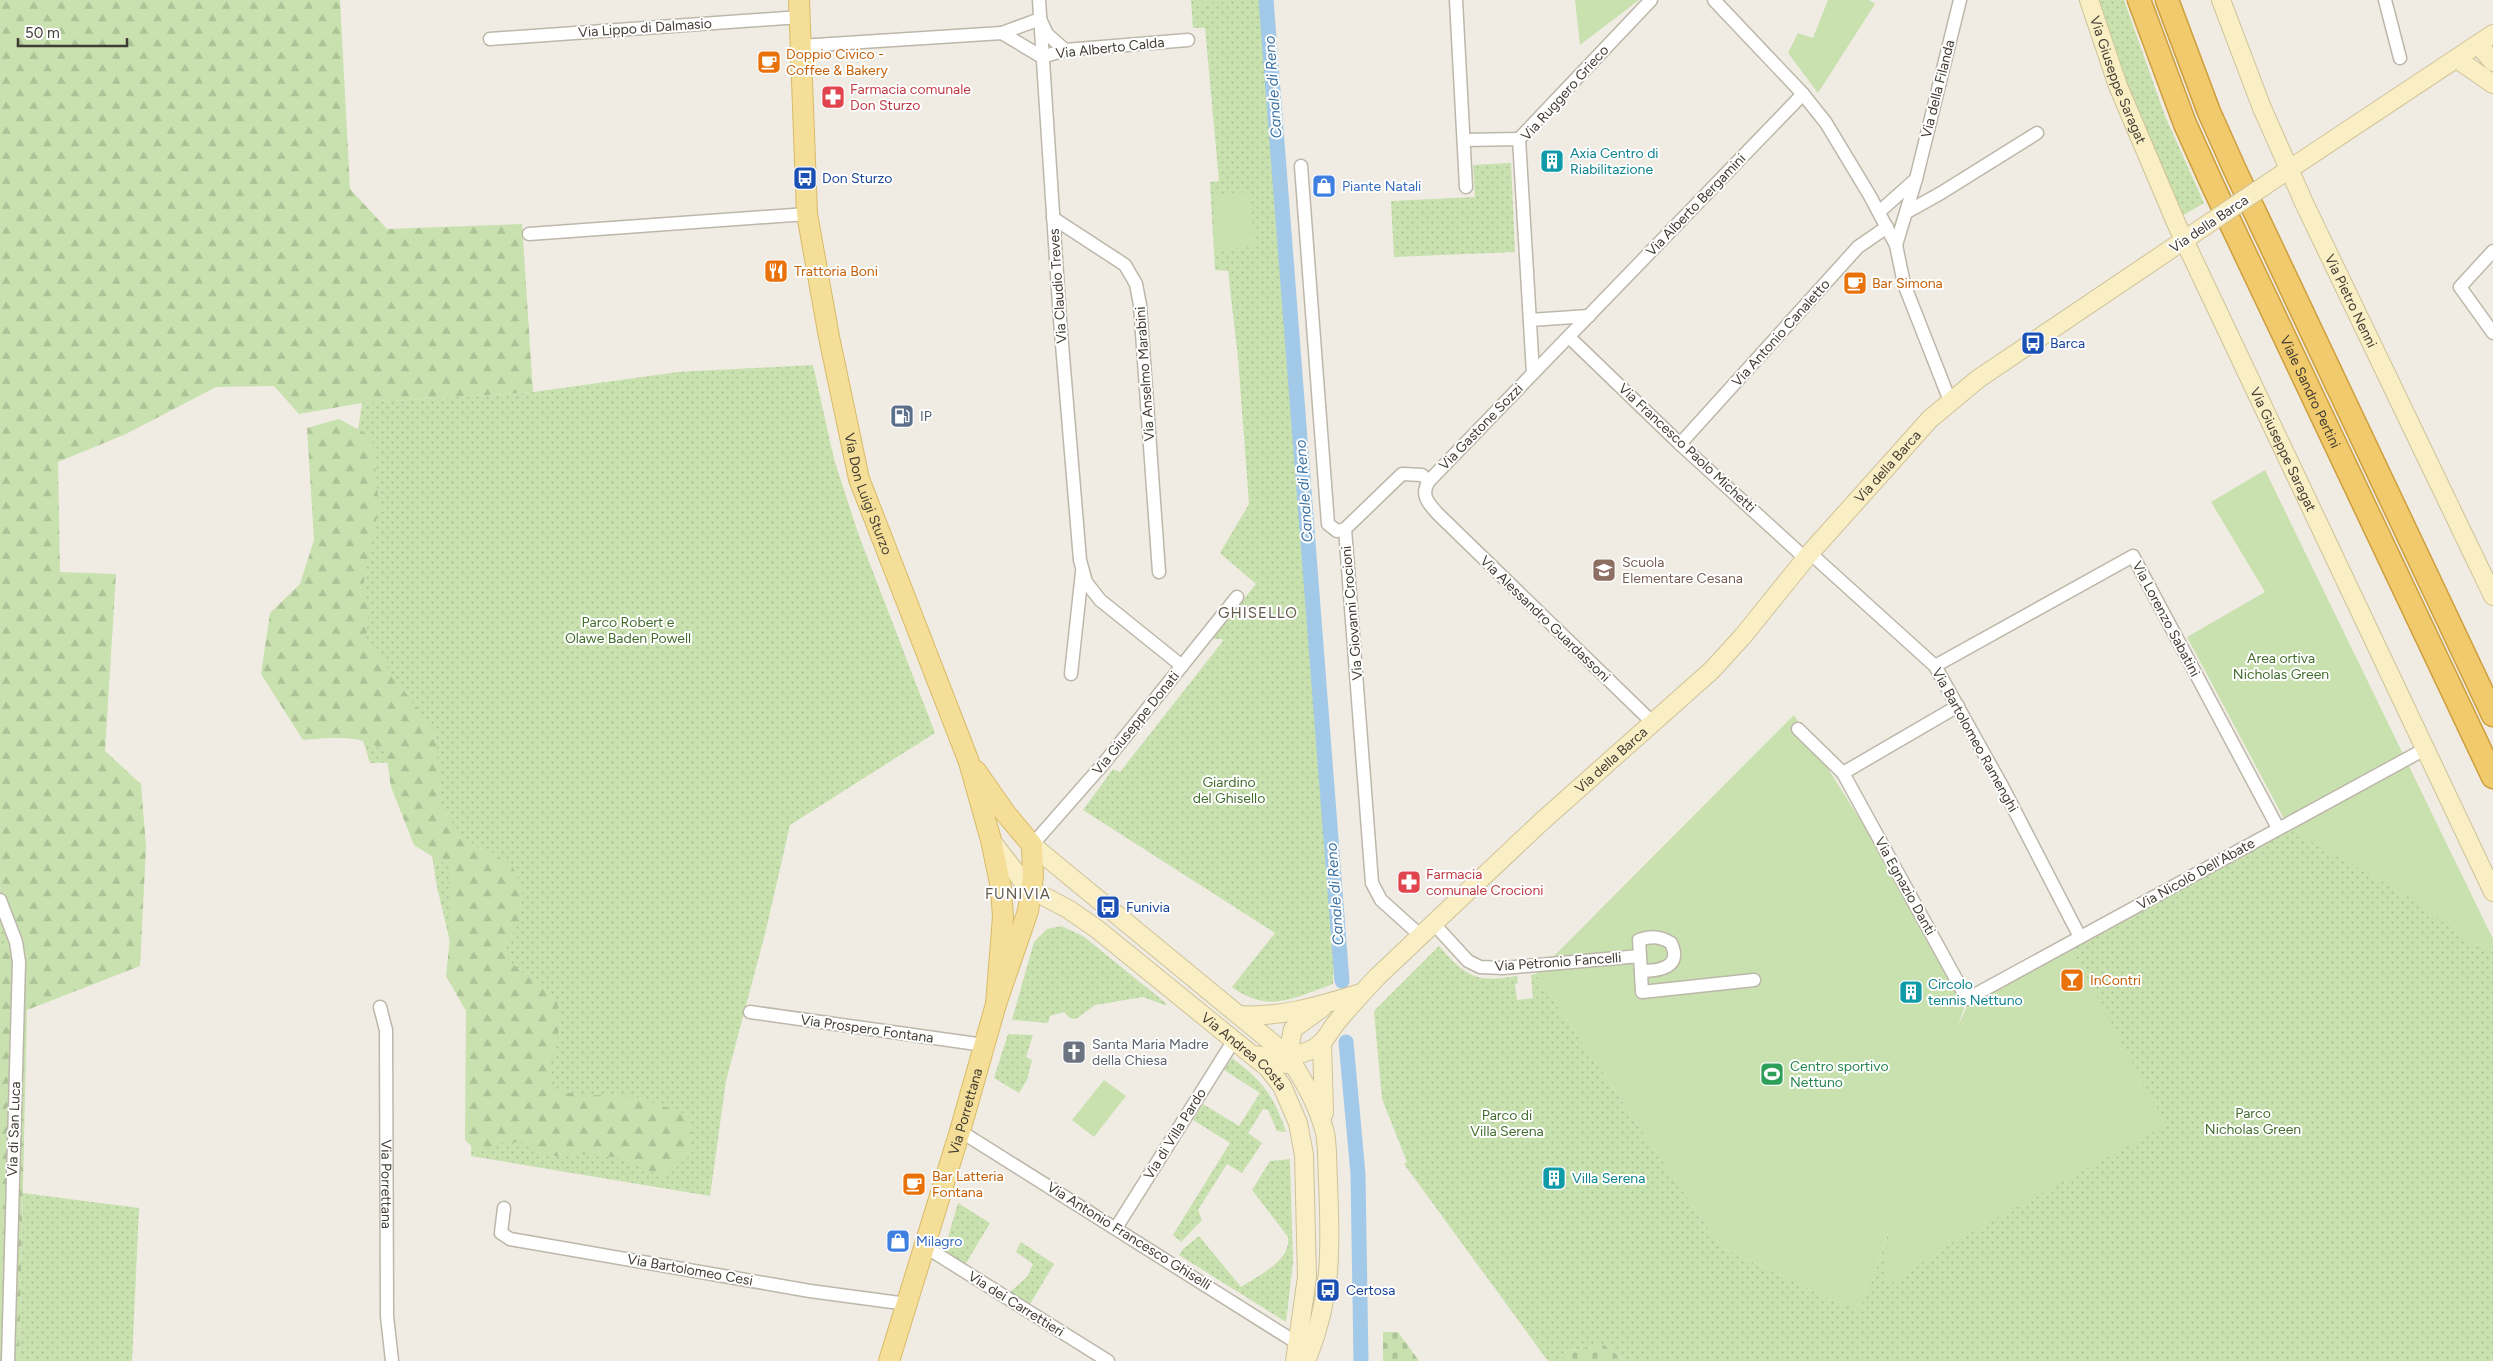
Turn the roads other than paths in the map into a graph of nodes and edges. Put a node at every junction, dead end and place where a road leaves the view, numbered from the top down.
1 (1039, 0) edge
2 (1456, 0) edge
3 (1714, 0) edge
4 (1960, 0) edge
5 (2089, 0) edge
6 (2139, 0) edge
7 (2167, 0) edge
8 (2221, 0) edge
9 (2385, 0) edge
10 (1652, 1) edge
11 (799, 9) edge
12 (1040, 19) junction
13 (1002, 33) junction
14 (2493, 34) edge
15 (490, 40) dead end
16 (1188, 40) dead end
17 (2478, 44) junction
18 (800, 46) junction
19 (1065, 50) junction
20 (1042, 56) junction
21 (2400, 58) dead end
22 (2457, 58) junction
23 (2493, 62) edge
24 (2493, 84) edge
25 (1803, 94) junction
26 (2037, 133) dead end
27 (1519, 139) junction
28 (1464, 140) junction
29 (1301, 166) dead end
30 (2289, 168) junction
31 (1916, 178) junction
32 (1466, 187) dead end
33 (1941, 193) junction
34 (1879, 212) junction
35 (1906, 212) junction
36 (807, 214) junction
37 (1053, 218) junction
38 (1887, 227) junction
39 (529, 234) dead end
40 (2184, 240) junction
41 (1896, 245) junction
42 (2493, 250) edge
43 (1589, 316) junction
44 (1530, 320) junction
45 (2493, 334) edge
46 (1569, 337) junction
47 (1533, 373) junction
48 (1950, 401) junction
49 (1680, 444) junction
50 (1429, 481) junction
51 (1438, 514) joint
52 (1345, 528) junction
53 (1807, 556) junction
54 (1082, 572) junction
55 (1159, 572) dead end
56 (2493, 596) edge
57 (1236, 597) dead end
58 (1182, 666) junction
59 (1935, 666) junction
60 (1070, 674) dead end
61 (1958, 706) junction
62 (2493, 715) edge
63 (1652, 723) junction
64 (1798, 729) dead end
65 (2425, 749) junction
66 (969, 762) junction
67 (1843, 774) junction
68 (2493, 777) edge
69 (2278, 828) junction
70 (991, 840) junction
71 (1032, 845) junction
72 (1032, 891) junction
73 (2493, 892) edge
74 (0, 900) edge
75 (1434, 924) junction
76 (1421, 936) junction
77 (2080, 937) junction
78 (1640, 956) junction
79 (1640, 971) junction
80 (1754, 980) dead end
81 (1361, 994) junction
82 (1967, 999) joint
83 (1331, 1003) junction
84 (996, 1004) junction
85 (380, 1007) dead end
86 (750, 1012) dead end
87 (1240, 1015) junction
88 (1234, 1040) junction
89 (1322, 1042) junction
90 (984, 1045) junction
91 (1252, 1055) junction
92 (1287, 1055) junction
93 (1282, 1086) junction
94 (960, 1131) junction
95 (1325, 1134) junction
96 (504, 1208) dead end
97 (1116, 1228) junction
98 (924, 1246) junction
99 (907, 1304) junction
100 (1297, 1343) junction
101 (8, 1361) edge
102 (392, 1361) edge
103 (889, 1361) edge
104 (1108, 1361) edge
105 (1295, 1361) edge
106 (1306, 1361) edge

1 - 12 street, Via Claudio Treves
2 - 28 street
3 - 25 street, Via della Filanda
4 - 31 street, Via della Filanda
5 - 40 street, Via Giuseppe Saragat
6 - 68 highway, Viale Sandro Pertini
7 - 62 highway, Viale Sandro Pertini
8 - 30 street, Via Pietro Nenni
9 - 21 street
10 - 27 street, Via Ruggero Grieco
11 - 15 street, Via Lippo di Dalmasio
11 - 18 main road, Via Don Luigi Sturzo
12 - 13 street
12 - 19 street
12 - 20 street, Via Claudio Treves
13 - 18 street
13 - 20 street, Via Alberto Calda
14 - 17 street, Via della Barca
16 - 19 street, Via Alberto Calda
17 - 22 street, Via della Barca
17 - 23 street
18 - 36 main road, Via Don Luigi Sturzo
19 - 20 street, Via Alberto Calda
20 - 37 street, Via Claudio Treves
22 - 24 street
22 - 30 street, Via della Barca
25 - 34 street, Via della Filanda
25 - 43 street, Via Alberto Bergamini
26 - 33 street
27 - 28 street
27 - 44 street, Via Ruggero Grieco
28 - 32 street
29 - 52 street, Via Giovanni Crocioni
30 - 40 street, Via della Barca, bridge
30 - 56 street, Via Pietro Nenni
31 - 33 street
31 - 34 street
31 - 35 street, Via della Filanda
33 - 35 street
34 - 38 street, Via della Filanda
35 - 41 street, Via della Filanda
36 - 39 street
36 - 66 main road, Via Don Luigi Sturzo
37 - 54 street, Via Claudio Treves
37 - 55 street, Via Anselmo Marabini
38 - 41 street, Via della Filanda
38 - 49 street, Via Antonio Canaletto
40 - 48 street, Via della Barca
40 - 65 street, Via Giuseppe Saragat
41 - 48 street, Via della Filanda
42 - 45 street
43 - 44 street
43 - 46 street, Via Alberto Bergamini
44 - 47 street, Via Ruggero Grieco
46 - 47 street, Via Gastone Sozzi
46 - 49 street, Via Francesco Paolo Michetti
47 - 50 street, Via Gastone Sozzi
48 - 53 street, Via della Barca
49 - 53 street, Via Francesco Paolo Michetti
50 - 51 street, Via Gastone Sozzi
50 - 52 street, Via Gastone Sozzi
51 - 63 street, Via Alessandro Guardassoni
52 - 76 street, Via Giovanni Crocioni
53 - 59 street, Via Bartolomeo Ramenghi
53 - 63 street, Via della Barca
54 - 58 street, Via Claudio Treves
54 - 60 street, Via Claudio Treves
57 - 58 street, Via Giuseppe Donati
58 - 71 street, Via Giuseppe Donati
59 - 61 street, Via Bartolomeo Ramenghi
59 - 69 street, Via Lorenzo Sabatini
61 - 67 street
61 - 77 street, Via Bartolomeo Ramenghi
63 - 75 street, Via della Barca
64 - 67 street, Via Egnazio Danti
65 - 69 street, Via Nicolò Dell'Abate
65 - 73 street, Via Giuseppe Saragat
66 - 70 main road, Via Don Luigi Sturzo
66 - 71 main road, Via Don Luigi Sturzo
67 - 82 street, Via Egnazio Danti
69 - 77 street, Via Nicolò Dell'Abate
70 - 72 street, Via Andrea Costa
70 - 84 main road, Via Porrettana
71 - 72 main road, Via Porrettana
71 - 87 street, Via Andrea Costa
72 - 84 main road, Via Porrettana
72 - 88 street, Via Andrea Costa
74 - 101 street, Via di San Luca
75 - 76 street, Via della Barca
75 - 78 street, Via Petronio Fancelli
76 - 81 street, Via della Barca
77 - 82 street, Via Nicolò Dell'Abate
78 - 79 street, Via Petronio Fancelli
78 - 79 street, Via Petronio Fancelli
79 - 80 street, Via Petronio Fancelli
81 - 83 street, Via della Barca
81 - 89 street, Via della Barca
83 - 87 street, Via della Barca
83 - 92 street, Via della Barca
84 - 90 main road, Via Porrettana
85 - 102 street, Via Porrettana
86 - 90 street, Via Prospero Fontana
87 - 92 street, Via Andrea Costa
88 - 91 street, Via Andrea Costa
88 - 97 street, Via di Villa Pardo
89 - 92 street, Via della Barca
89 - 95 street
90 - 94 main road, Via Porrettana
91 - 92 street, Via della Barca
91 - 93 street, Via Andrea Costa
92 - 93 street, Via della Barca
92 - 95 street, Via Andrea Costa
93 - 100 street, Via Andrea Costa
94 - 97 street, Via Antonio Francesco Ghiselli
94 - 98 main road, Via Porrettana
95 - 106 street, Via Andrea Costa
96 - 99 street, Via Bartolomeo Cesi
97 - 100 street, Via Antonio Francesco Ghiselli
98 - 99 main road, Via Porrettana
98 - 104 street, Via dei Carrettieri
99 - 103 main road, Via Porrettana
100 - 105 street, Via Andrea Costa

